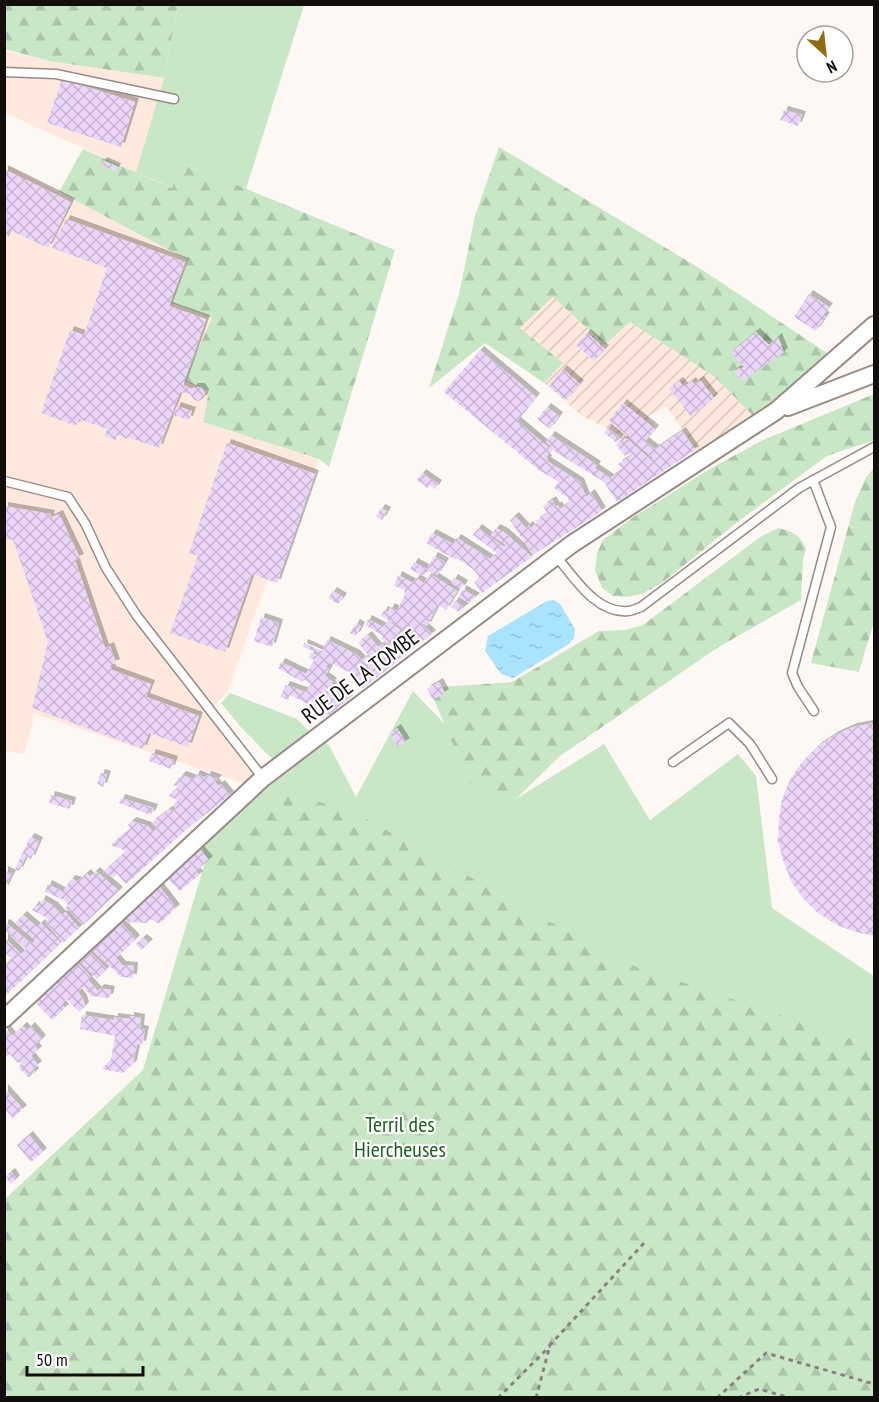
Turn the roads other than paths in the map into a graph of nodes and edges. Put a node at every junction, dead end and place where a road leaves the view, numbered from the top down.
1 (4, 72) edge
2 (174, 99) dead end
3 (874, 326) edge
4 (874, 374) edge
5 (776, 411) junction
6 (874, 447) edge
7 (813, 480) junction
8 (4, 481) edge
9 (556, 556) junction
10 (814, 711) dead end
11 (673, 762) dead end
12 (263, 778) junction
13 (772, 779) dead end
14 (4, 1019) edge

1 - 2 lane
3 - 5 street, RUE DE LA TOMBE
4 - 5 street, RUE DE LA TOMBE
5 - 9 street, RUE DE LA TOMBE
6 - 7 lane
7 - 9 lane
7 - 10 lane
8 - 12 lane
9 - 12 street, RUE DE LA TOMBE
11 - 13 lane
12 - 14 street, RUE DE LA TOMBE

